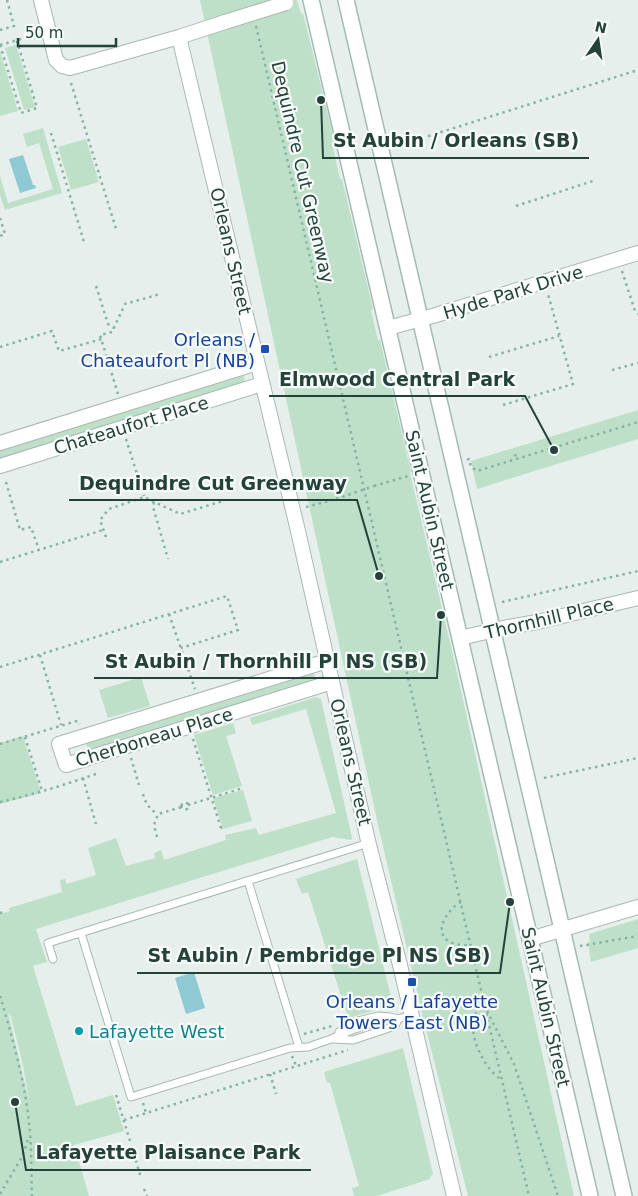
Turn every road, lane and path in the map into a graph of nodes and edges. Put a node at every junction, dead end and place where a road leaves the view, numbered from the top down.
1 (7, 0) edge
2 (41, 0) edge
3 (311, 0) edge
4 (346, 0) edge
5 (290, 1) edge
6 (255, 19) dead end
7 (0, 30) edge
8 (35, 35) dead end
9 (180, 37) junction
10 (16, 41) junction
11 (0, 45) edge
12 (638, 70) edge
13 (71, 83) dead end
14 (51, 133) dead end
15 (397, 146) dead end
16 (596, 180) dead end
17 (516, 206) dead end
18 (0, 218) edge
19 (117, 232) dead end
20 (0, 236) edge
21 (84, 242) dead end
22 (638, 253) edge
23 (622, 271) dead end
24 (96, 286) dead end
25 (160, 294) dead end
26 (548, 294) dead end
27 (638, 314) edge
28 (420, 320) junction
29 (114, 328) junction
30 (388, 328) junction
31 (560, 336) junction
32 (102, 339) junction
33 (0, 347) edge
34 (489, 357) dead end
35 (257, 363) junction
36 (638, 363) edge
37 (612, 370) dead end
38 (262, 384) junction
39 (120, 398) dead end
40 (503, 405) dead end
41 (638, 422) edge
42 (125, 436) dead end
43 (0, 443) edge
44 (515, 454) dead end
45 (469, 459) dead end
46 (516, 460) junction
47 (0, 466) edge
48 (411, 475) dead end
49 (6, 482) dead end
50 (144, 497) junction
51 (224, 501) dead end
52 (154, 502) junction
53 (293, 511) junction
54 (103, 530) junction
55 (106, 537) dead end
56 (39, 550) junction
57 (168, 559) dead end
58 (0, 562) edge
59 (638, 571) edge
60 (638, 598) edge
61 (502, 602) dead end
62 (169, 614) junction
63 (493, 630) junction
64 (460, 638) junction
65 (181, 648) junction
66 (40, 655) junction
67 (327, 661) junction
68 (0, 667) edge
69 (332, 682) junction
70 (196, 693) dead end
71 (62, 725) junction
72 (82, 729) dead end
73 (192, 734) dead end
74 (25, 737) junction
75 (0, 744) edge
76 (129, 753) dead end
77 (638, 758) edge
78 (94, 768) dead end
79 (82, 778) junction
80 (544, 778) dead end
81 (139, 785) dead end
82 (244, 788) dead end
83 (42, 791) junction
84 (143, 794) dead end
85 (211, 798) junction
86 (0, 802) edge
87 (158, 814) junction
88 (96, 824) dead end
89 (218, 829) dead end
90 (157, 837) dead end
91 (369, 843) junction
92 (248, 881) junction
93 (460, 902) junction
94 (638, 907) edge
95 (6, 911) dead end
96 (0, 913) edge
97 (562, 930) junction
98 (81, 933) junction
99 (638, 936) edge
100 (530, 939) junction
101 (453, 943) junction
102 (471, 946) junction
103 (566, 948) junction
104 (446, 952) dead end
105 (53, 959) dead end
106 (0, 996) edge
107 (484, 1002) junction
108 (485, 1007) junction
109 (405, 1017) junction
110 (332, 1026) dead end
111 (304, 1032) dead end
112 (331, 1039) junction
113 (299, 1047) junction
114 (348, 1050) dead end
115 (270, 1074) junction
116 (502, 1080) junction
117 (276, 1094) dead end
118 (116, 1095) dead end
119 (124, 1120) junction
120 (30, 1133) junction
121 (130, 1141) dead end
122 (134, 1154) dead end
123 (141, 1178) dead end
124 (144, 1189) dead end
125 (0, 1194) edge
126 (32, 1196) edge
127 (147, 1196) edge
128 (454, 1196) edge
129 (529, 1196) edge
130 (558, 1196) edge
131 (590, 1196) edge
132 (624, 1196) edge

1 - 7 path
2 - 9 street
3 - 30 main road, Saint Aubin Street
4 - 28 main road, Saint Aubin Street
5 - 9 street, bridge
6 - 93 path, Dequindre Cut Greenway
8 - 10 path
9 - 35 street, Orleans Street
10 - 11 path
10 - 11 path
12 - 15 path
13 - 19 path
14 - 21 path
16 - 17 path
18 - 20 path
22 - 28 street, Hyde Park Drive
23 - 27 path
24 - 29 path
25 - 29 path
26 - 31 path
28 - 30 street, Hyde Park Drive
28 - 63 main road, Saint Aubin Street
29 - 32 path
30 - 64 main road, Saint Aubin Street
31 - 34 path
31 - 40 path
32 - 33 path
32 - 39 path
35 - 38 street, Orleans Street
35 - 43 street, Chateaufort Place
36 - 37 path
38 - 47 street, Chateaufort Place
38 - 53 street, Orleans Street
41 - 46 path
42 - 50 path
44 - 46 path
45 - 46 path
48 - 53 path, bridge
49 - 56 path
50 - 52 path
50 - 54 path
51 - 52 path
52 - 57 path
53 - 67 street, Orleans Street
54 - 55 path
54 - 56 path
56 - 58 path
59 - 61 path
60 - 63 street, Thornhill Place
62 - 65 path
62 - 65 path
62 - 66 path
63 - 64 street, Thornhill Place
63 - 97 main road, Saint Aubin Street
64 - 100 main road, Saint Aubin Street
65 - 70 path
66 - 68 path
66 - 71 path
67 - 69 street, Orleans Street
67 - 69 street, Cherboneau Place
69 - 91 street, Orleans Street
71 - 72 path
71 - 74 path
73 - 85 path
74 - 75 path
74 - 83 path
76 - 81 path
77 - 80 path
78 - 79 path
79 - 83 path
79 - 88 path
82 - 85 path
83 - 86 path
84 - 87 path
85 - 87 path
85 - 89 path
87 - 90 path
91 - 92 lane
91 - 109 street, Orleans Street
92 - 98 lane
92 - 113 lane
93 - 101 path
93 - 102 path, Dequindre Cut Greenway
94 - 97 street
95 - 96 path
97 - 100 street
97 - 103 main road, Saint Aubin Street
98 - 105 lane
98 - 113 lane
99 - 103 path
100 - 131 main road, Saint Aubin Street
101 - 102 path
101 - 104 path
102 - 107 path, Dequindre Cut Greenway
103 - 132 main road, Saint Aubin Street
106 - 120 path
107 - 108 path, Dequindre Cut Greenway
107 - 116 path
108 - 116 path, Dequindre Cut Greenway
108 - 130 path
109 - 112 lane
109 - 112 lane
109 - 128 street, Orleans Street
110 - 111 path
112 - 113 lane
114 - 115 path
115 - 117 path
115 - 119 path
116 - 129 path, Dequindre Cut Greenway
118 - 119 path
119 - 121 path
120 - 125 path
120 - 126 path
122 - 123 path
124 - 127 path

